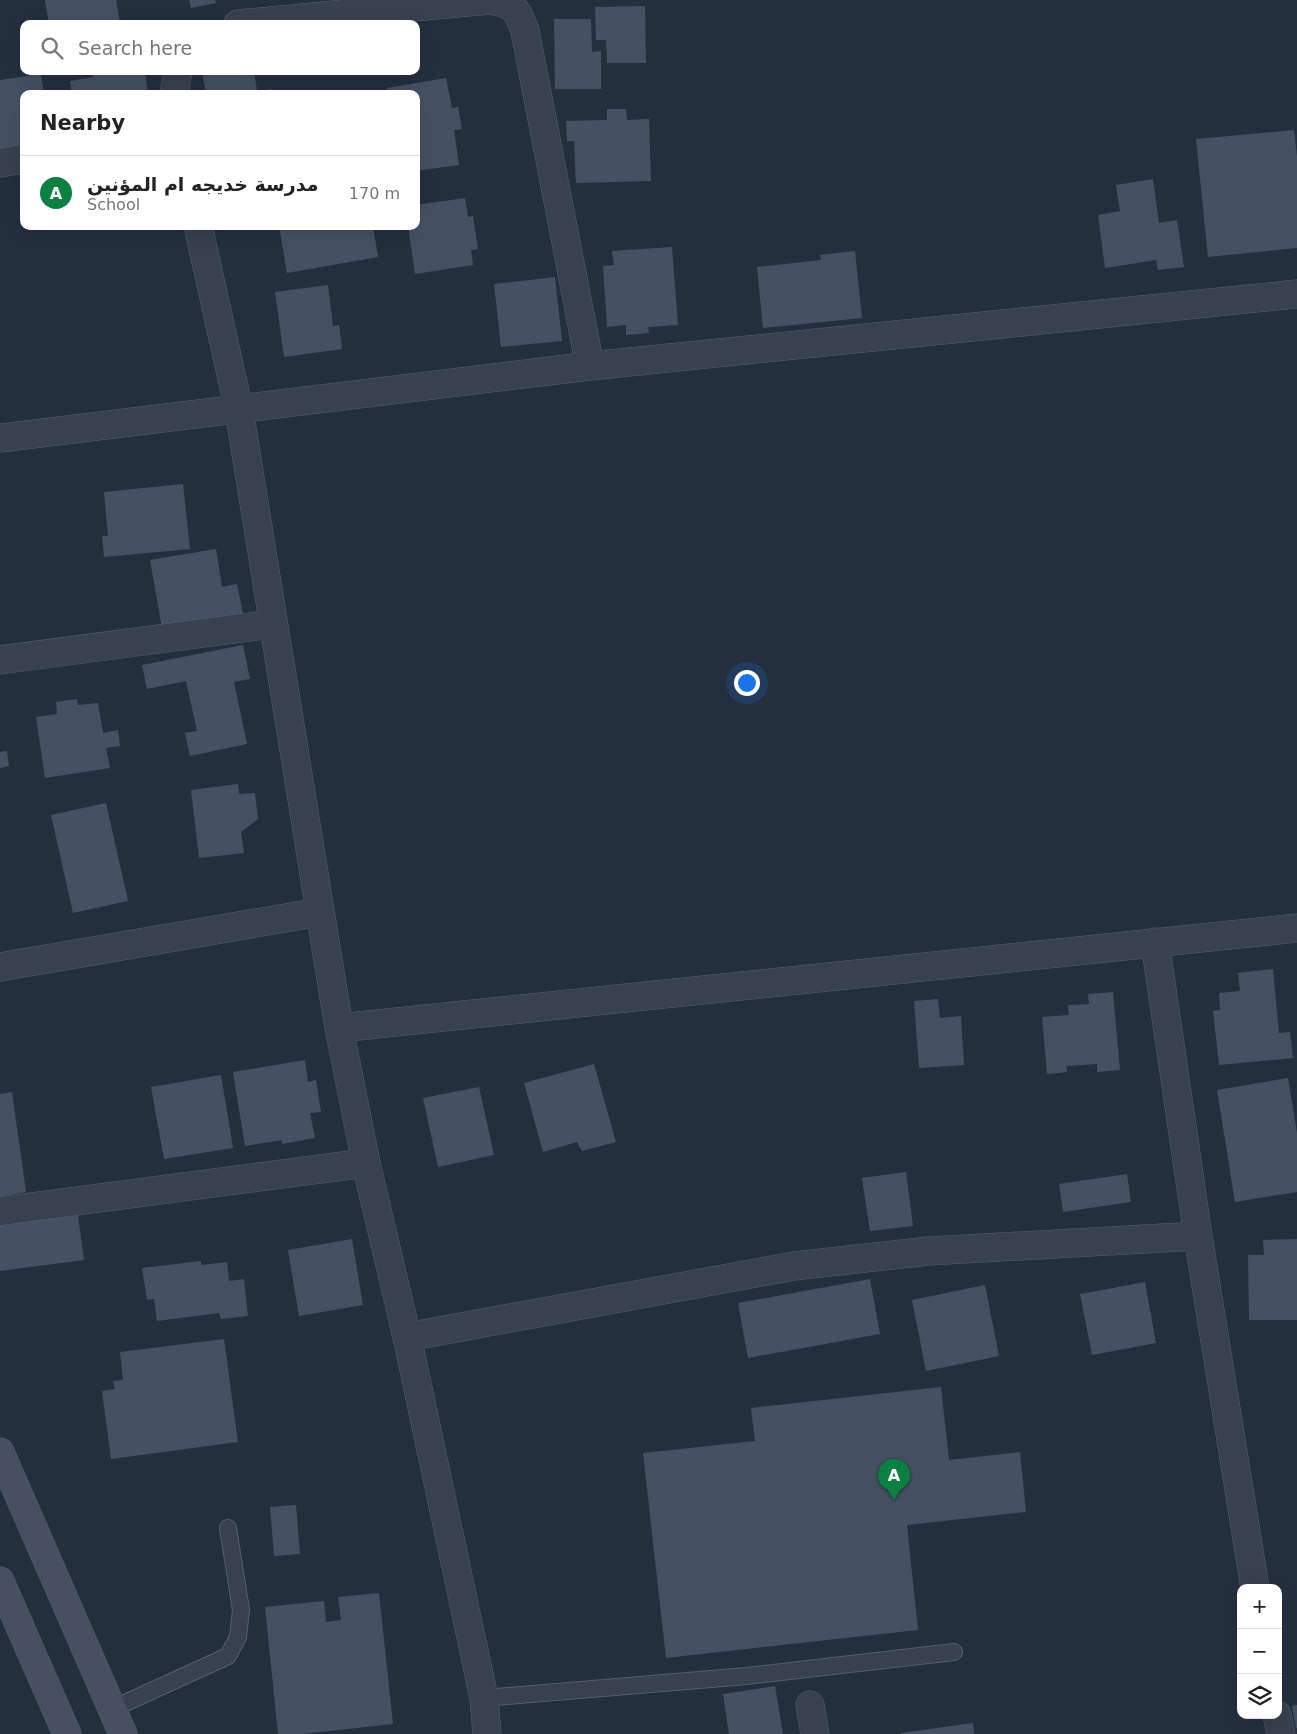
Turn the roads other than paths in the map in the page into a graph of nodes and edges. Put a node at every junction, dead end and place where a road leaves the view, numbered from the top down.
1 (491, 0) edge
2 (419, 4) edge
3 (274, 20) edge
4 (177, 75) edge
5 (175, 90) edge
6 (20, 160) edge
7 (0, 163) edge
8 (199, 230) edge
9 (1297, 294) edge
10 (590, 366) junction
11 (238, 410) junction
12 (0, 438) edge
13 (272, 624) junction
14 (0, 660) edge
15 (320, 912) junction
16 (1297, 928) edge
17 (1155, 942) junction
18 (0, 967) edge
19 (339, 1028) junction
20 (366, 1163) junction
21 (0, 1211) edge
22 (1198, 1236) junction
23 (407, 1337) junction
24 (0, 1452) edge
25 (228, 1528) dead end
26 (0, 1581) edge
27 (1254, 1584) edge
28 (954, 1652) dead end
29 (484, 1698) junction
30 (810, 1705) dead end
31 (112, 1709) junction
32 (1279, 1719) edge
33 (67, 1734) edge
34 (123, 1734) edge
35 (487, 1734) edge
36 (815, 1734) edge
37 (1281, 1734) edge

1 - 2 street
1 - 10 street
2 - 3 street
4 - 5 street
6 - 7 street
8 - 11 street
9 - 10 street
10 - 11 street
11 - 12 street
11 - 13 street
13 - 14 street
13 - 15 street
15 - 18 street
15 - 19 street
16 - 17 street
17 - 19 street
17 - 22 street
19 - 20 street
20 - 21 street
20 - 23 street
22 - 23 street
22 - 27 street
23 - 29 street
24 - 31 main road
25 - 31 lane
26 - 33 main road
28 - 29 lane
29 - 35 street
30 - 36 street
31 - 34 main road
32 - 37 street

